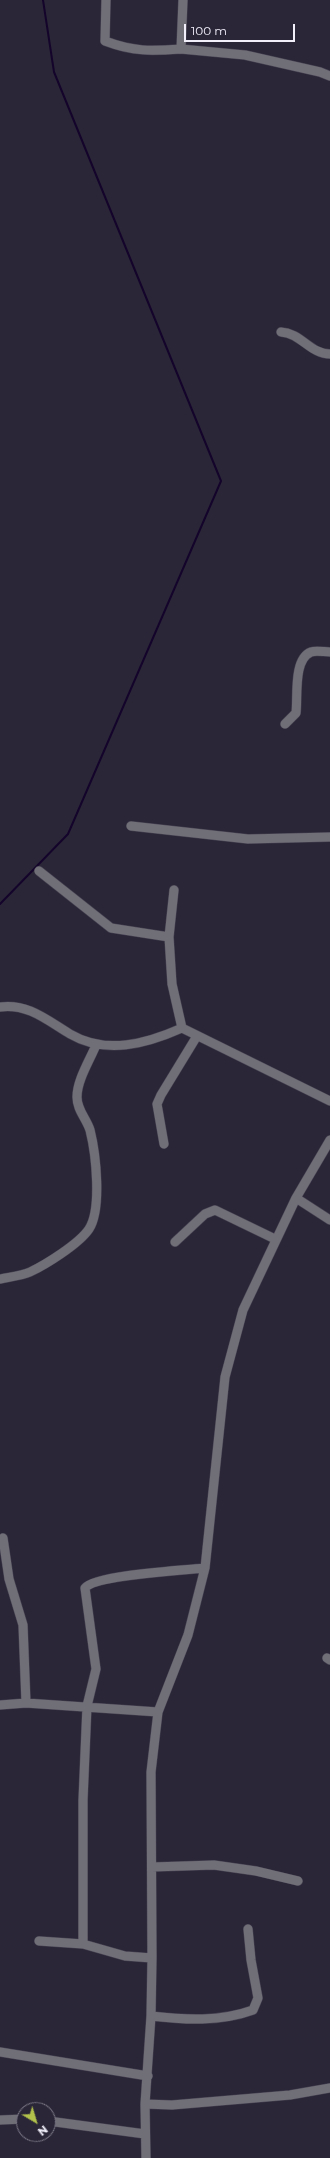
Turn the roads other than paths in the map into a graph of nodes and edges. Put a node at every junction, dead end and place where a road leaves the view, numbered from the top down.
1 (106, 0) edge
2 (183, 0) edge
3 (181, 49) junction
4 (330, 76) edge
5 (281, 332) dead end
6 (330, 354) edge
7 (330, 652) edge
8 (285, 724) dead end
9 (131, 826) dead end
10 (330, 837) edge
11 (39, 871) dead end
12 (174, 890) dead end
13 (169, 937) junction
14 (0, 1006) edge
15 (182, 1028) junction
16 (196, 1036) junction
17 (96, 1045) junction
18 (330, 1101) edge
19 (330, 1140) edge
20 (164, 1144) dead end
21 (296, 1198) junction
22 (330, 1220) edge
23 (275, 1239) junction
24 (175, 1242) dead end
25 (0, 1279) edge
26 (3, 1538) dead end
27 (205, 1568) junction
28 (4, 1580) edge
29 (26, 1703) junction
30 (0, 1705) edge
31 (87, 1706) junction
32 (158, 1712) junction
33 (152, 1867) junction
34 (298, 1881) dead end
35 (248, 1929) dead end
36 (39, 1941) dead end
37 (83, 1944) junction
38 (152, 1958) junction
39 (151, 2016) junction
40 (0, 2052) edge
41 (148, 2076) junction
42 (330, 2088) edge
43 (145, 2104) junction
44 (16, 2119) edge
45 (0, 2120) edge
46 (56, 2122) edge
47 (145, 2134) junction
48 (146, 2158) edge

1 - 3 street
2 - 3 street
3 - 4 street
5 - 6 street
7 - 8 street
9 - 10 street
11 - 13 street
12 - 13 street
13 - 15 street
14 - 17 street
15 - 16 street
15 - 17 street
16 - 18 street
16 - 20 street
17 - 25 street
19 - 21 street
21 - 22 street
21 - 23 street
23 - 24 street
23 - 27 street
26 - 28 street
27 - 31 street
27 - 32 street
28 - 29 street
29 - 30 street
29 - 31 street
31 - 32 street
31 - 37 street
32 - 33 street
33 - 34 street
33 - 38 street
35 - 39 street
36 - 37 street
37 - 38 street
38 - 39 street
39 - 41 street
40 - 41 street
41 - 43 street
42 - 43 street
43 - 47 street
44 - 45 street
46 - 47 street
47 - 48 street

